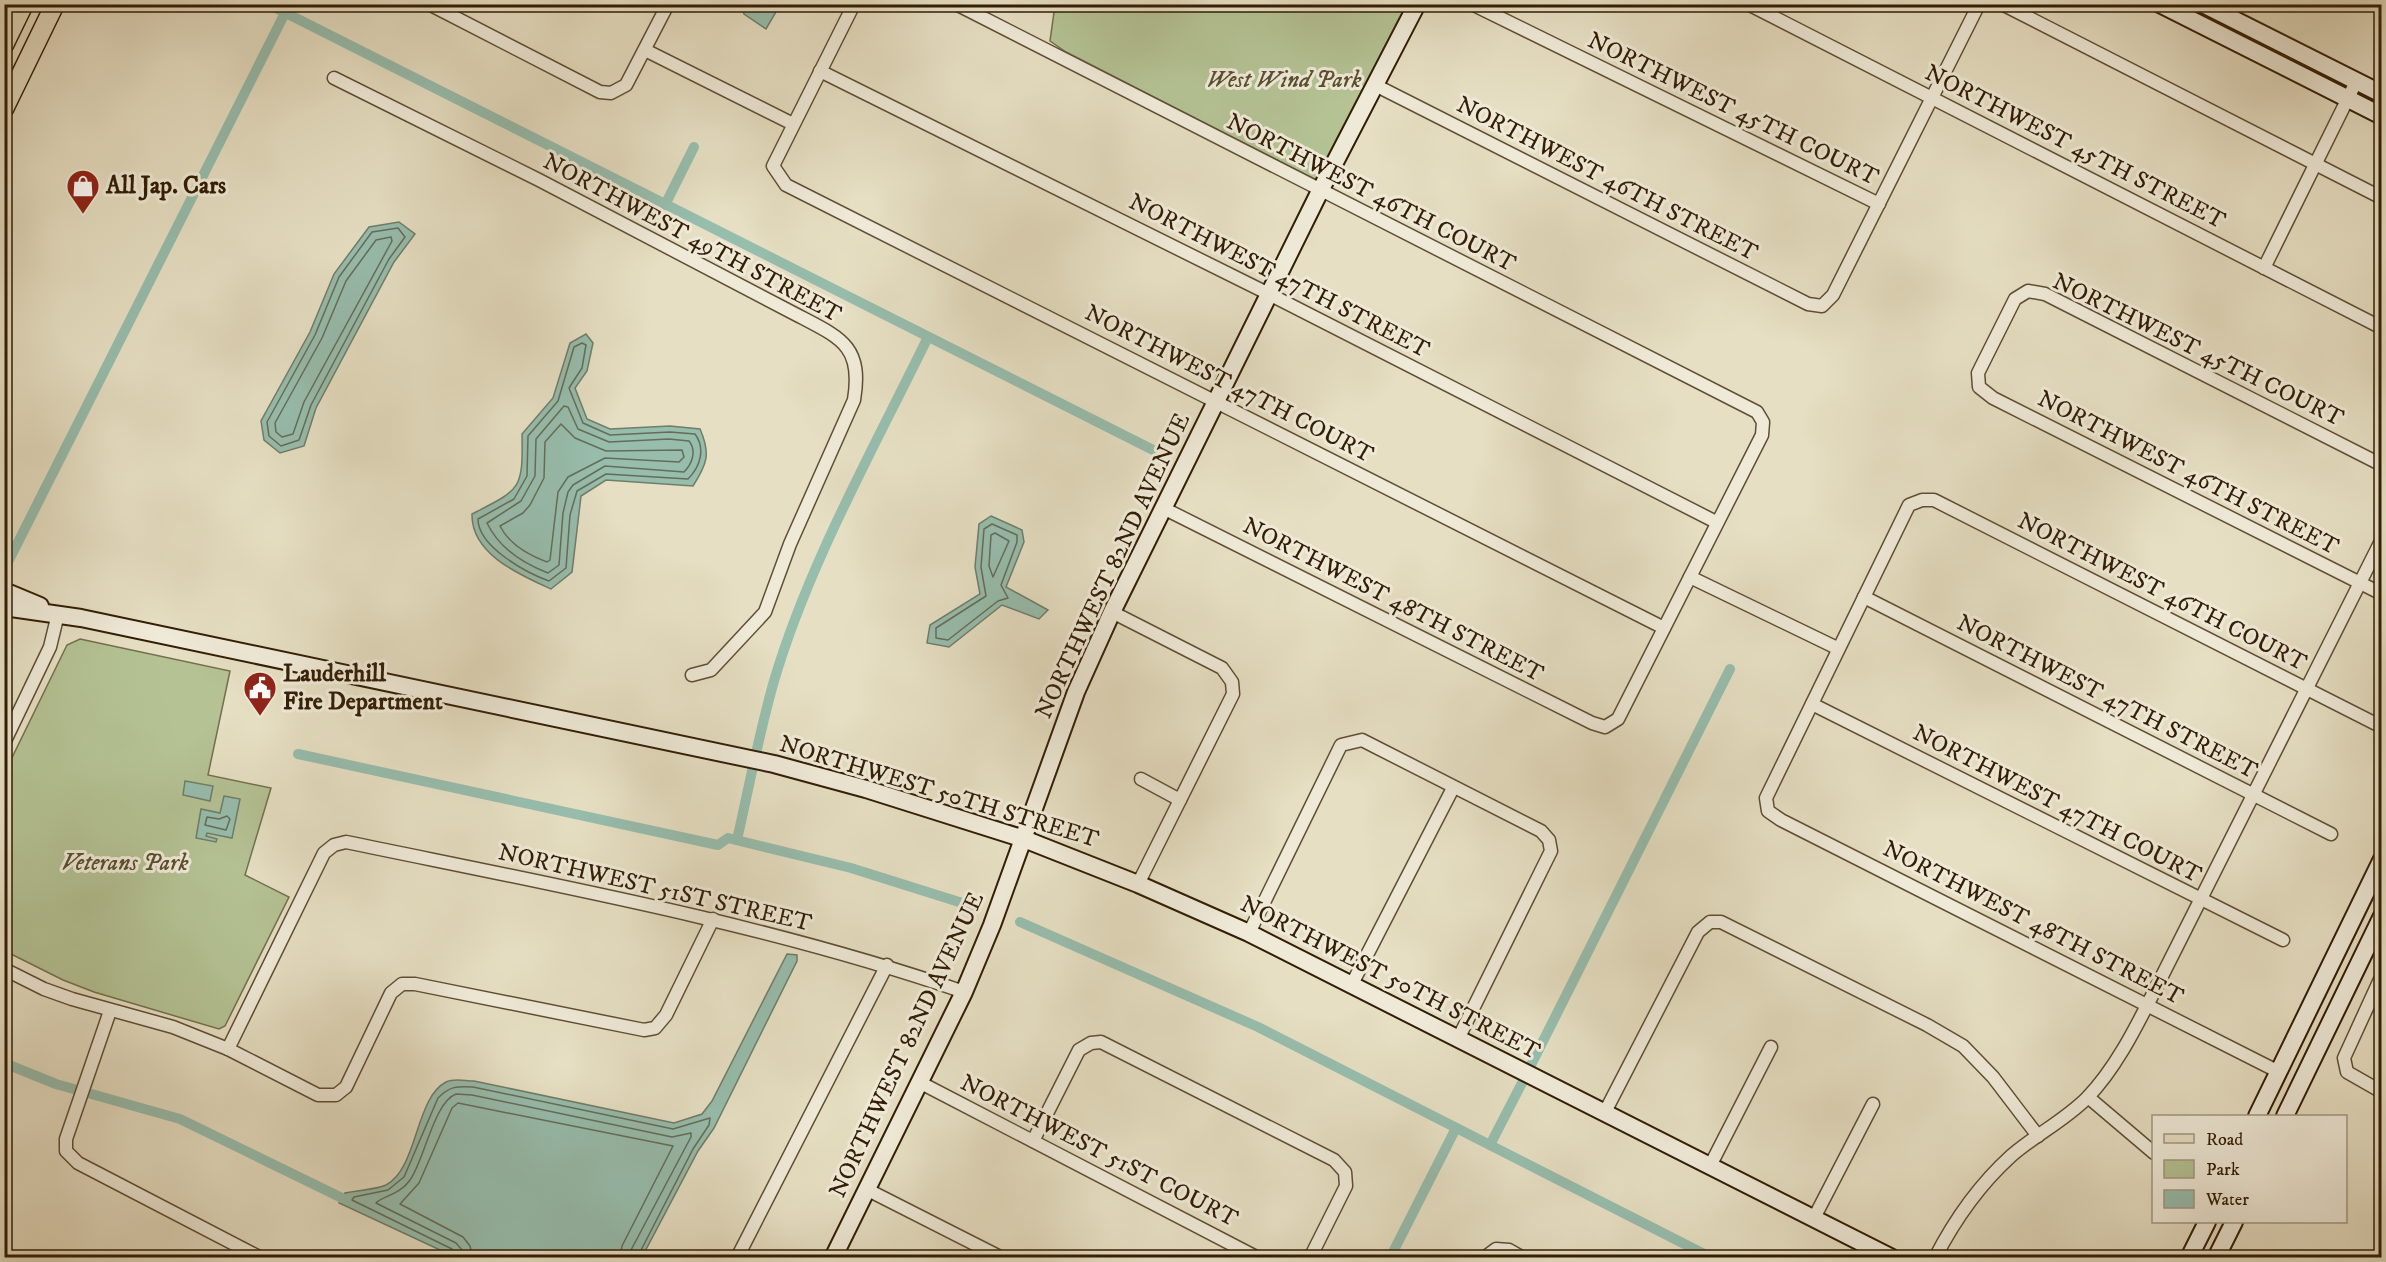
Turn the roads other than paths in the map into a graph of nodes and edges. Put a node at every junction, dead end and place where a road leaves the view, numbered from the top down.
1 (24, 4) edge
2 (55, 4) edge
3 (429, 4) edge
4 (668, 4) edge
5 (854, 4) edge
6 (956, 4) edge
7 (1417, 4) edge
8 (1472, 4) edge
9 (1748, 4) edge
10 (1979, 4) edge
11 (2002, 4) edge
12 (2160, 4) edge
13 (2203, 4) edge
14 (4, 45) edge
15 (645, 50) junction
16 (820, 71) junction
17 (334, 78) dead end
18 (2356, 82) junction
19 (1375, 85) junction
20 (2382, 94) edge
21 (1932, 98) junction
22 (2349, 100) junction
23 (4, 109) edge
24 (2382, 116) edge
25 (793, 124) junction
26 (2317, 166) junction
27 (1320, 191) junction
28 (2382, 198) edge
29 (1879, 204) junction
30 (2264, 268) junction
31 (2028, 291) joint
32 (1269, 294) junction
33 (2382, 328) edge
34 (1217, 400) junction
35 (2382, 465) edge
36 (1163, 508) junction
37 (1716, 522) junction
38 (2382, 538) edge
39 (1690, 577) junction
40 (2359, 582) junction
41 (4, 591) edge
42 (2382, 594) edge
43 (1864, 597) junction
44 (4, 607) edge
45 (1112, 612) junction
46 (58, 614) junction
47 (1664, 628) junction
48 (1838, 648) junction
49 (692, 675) dead end
50 (2305, 688) junction
51 (1812, 705) junction
52 (2382, 728) edge
53 (4, 743) edge
54 (1141, 779) dead end
55 (1453, 788) junction
56 (2252, 793) junction
57 (1180, 800) junction
58 (2331, 834) dead end
59 (1024, 839) junction
60 (2382, 859) edge
61 (1138, 884) junction
62 (2199, 898) junction
63 (2382, 916) edge
64 (713, 919) junction
65 (1249, 933) junction
66 (2283, 940) dead end
67 (887, 965) junction
68 (4, 969) edge
69 (2382, 975) edge
70 (1352, 984) junction
71 (964, 992) junction
72 (2147, 1004) junction
73 (110, 1011) junction
74 (1458, 1039) junction
75 (1771, 1047) dead end
76 (228, 1049) junction
77 (2279, 1072) junction
78 (921, 1083) junction
79 (2382, 1092) edge
80 (2088, 1097) junction
81 (1874, 1104) dead end
82 (1605, 1112) junction
83 (2258, 1115) edge
84 (2285, 1115) edge
85 (2038, 1136) junction
86 (1033, 1141) junction
87 (2152, 1151) edge
88 (1710, 1166) junction
89 (868, 1190) junction
90 (1814, 1218) junction
91 (2205, 1223) edge
92 (2233, 1223) edge
93 (261, 1257) edge
94 (737, 1257) edge
95 (833, 1257) edge
96 (1002, 1257) edge
97 (1258, 1257) edge
98 (1310, 1257) edge
99 (1484, 1257) edge
100 (1523, 1257) edge
101 (1892, 1257) edge
102 (1935, 1257) edge
103 (2189, 1257) edge
104 (2216, 1257) edge

1 - 14 main road
2 - 23 main road
3 - 15 street
4 - 15 street
5 - 16 street
6 - 27 street, NORTHWEST 46TH COURT
7 - 19 street, NORTHWEST 82ND AVENUE
8 - 29 street, NORTHWEST 45TH COURT
9 - 21 street, NORTHWEST 45TH STREET
10 - 21 street
11 - 26 street
12 - 22 street
13 - 18 street
15 - 25 street
16 - 25 street
16 - 32 street, NORTHWEST 47TH STREET
17 - 49 street, NORTHWEST 49TH STREET
18 - 20 street
18 - 22 street
19 - 27 street, NORTHWEST 82ND AVENUE
19 - 29 street, NORTHWEST 46TH STREET
21 - 29 street
21 - 30 street, NORTHWEST 45TH STREET
22 - 24 street
22 - 26 street
25 - 34 street, NORTHWEST 47TH COURT
26 - 28 street
26 - 30 street
27 - 32 street, NORTHWEST 82ND AVENUE
27 - 37 street, NORTHWEST 46TH COURT
30 - 33 street, NORTHWEST 45TH STREET
31 - 35 street, NORTHWEST 45TH COURT
31 - 40 street, NORTHWEST 46TH STREET
32 - 34 street, NORTHWEST 82ND AVENUE
32 - 37 street, NORTHWEST 47TH STREET
34 - 36 street, NORTHWEST 82ND AVENUE
34 - 47 street, NORTHWEST 47TH COURT
36 - 45 street, NORTHWEST 82ND AVENUE
36 - 47 street, NORTHWEST 48TH STREET
37 - 39 street
38 - 40 street
39 - 47 street
39 - 48 street
40 - 42 street, NORTHWEST 46TH STREET
40 - 50 street
41 - 46 street
43 - 48 street
43 - 50 street, NORTHWEST 46TH COURT
43 - 56 street, NORTHWEST 47TH STREET
44 - 46 street, NORTHWEST 50TH STREET
45 - 57 street
45 - 59 street, NORTHWEST 82ND AVENUE
46 - 53 street
46 - 59 street, NORTHWEST 50TH STREET
48 - 51 street
50 - 52 street, NORTHWEST 46TH COURT
50 - 56 street
51 - 62 street, NORTHWEST 47TH COURT
51 - 72 street, NORTHWEST 48TH STREET
54 - 57 street
55 - 65 street
55 - 70 street
55 - 74 street
56 - 58 street, NORTHWEST 47TH STREET
56 - 62 street
57 - 61 street
59 - 61 street, NORTHWEST 50TH STREET
59 - 71 street, NORTHWEST 82ND AVENUE
60 - 77 street
61 - 65 street, NORTHWEST 50TH STREET
62 - 66 street, NORTHWEST 47TH COURT
62 - 72 street
63 - 84 street
64 - 67 street, NORTHWEST 51ST STREET
64 - 76 street, NORTHWEST 51ST STREET
64 - 76 street
65 - 70 street, NORTHWEST 50TH STREET
67 - 71 street, NORTHWEST 51ST STREET
67 - 94 street
68 - 73 street
69 - 79 street
70 - 74 street, NORTHWEST 50TH STREET
71 - 78 street, NORTHWEST 82ND AVENUE
72 - 77 street, NORTHWEST 48TH STREET
72 - 80 street
73 - 76 street
73 - 93 street
74 - 82 street, NORTHWEST 50TH STREET
75 - 88 street
77 - 83 street
78 - 86 street, NORTHWEST 51ST COURT
78 - 89 street, NORTHWEST 82ND AVENUE
80 - 85 street
80 - 87 street
81 - 90 street
82 - 85 street
82 - 88 street, NORTHWEST 50TH STREET
85 - 102 street
86 - 97 street, NORTHWEST 51ST COURT
86 - 98 street
88 - 90 street, NORTHWEST 50TH STREET
89 - 95 street, NORTHWEST 82ND AVENUE
89 - 96 street
90 - 101 street, NORTHWEST 50TH STREET
91 - 103 street
92 - 104 street
99 - 100 street

